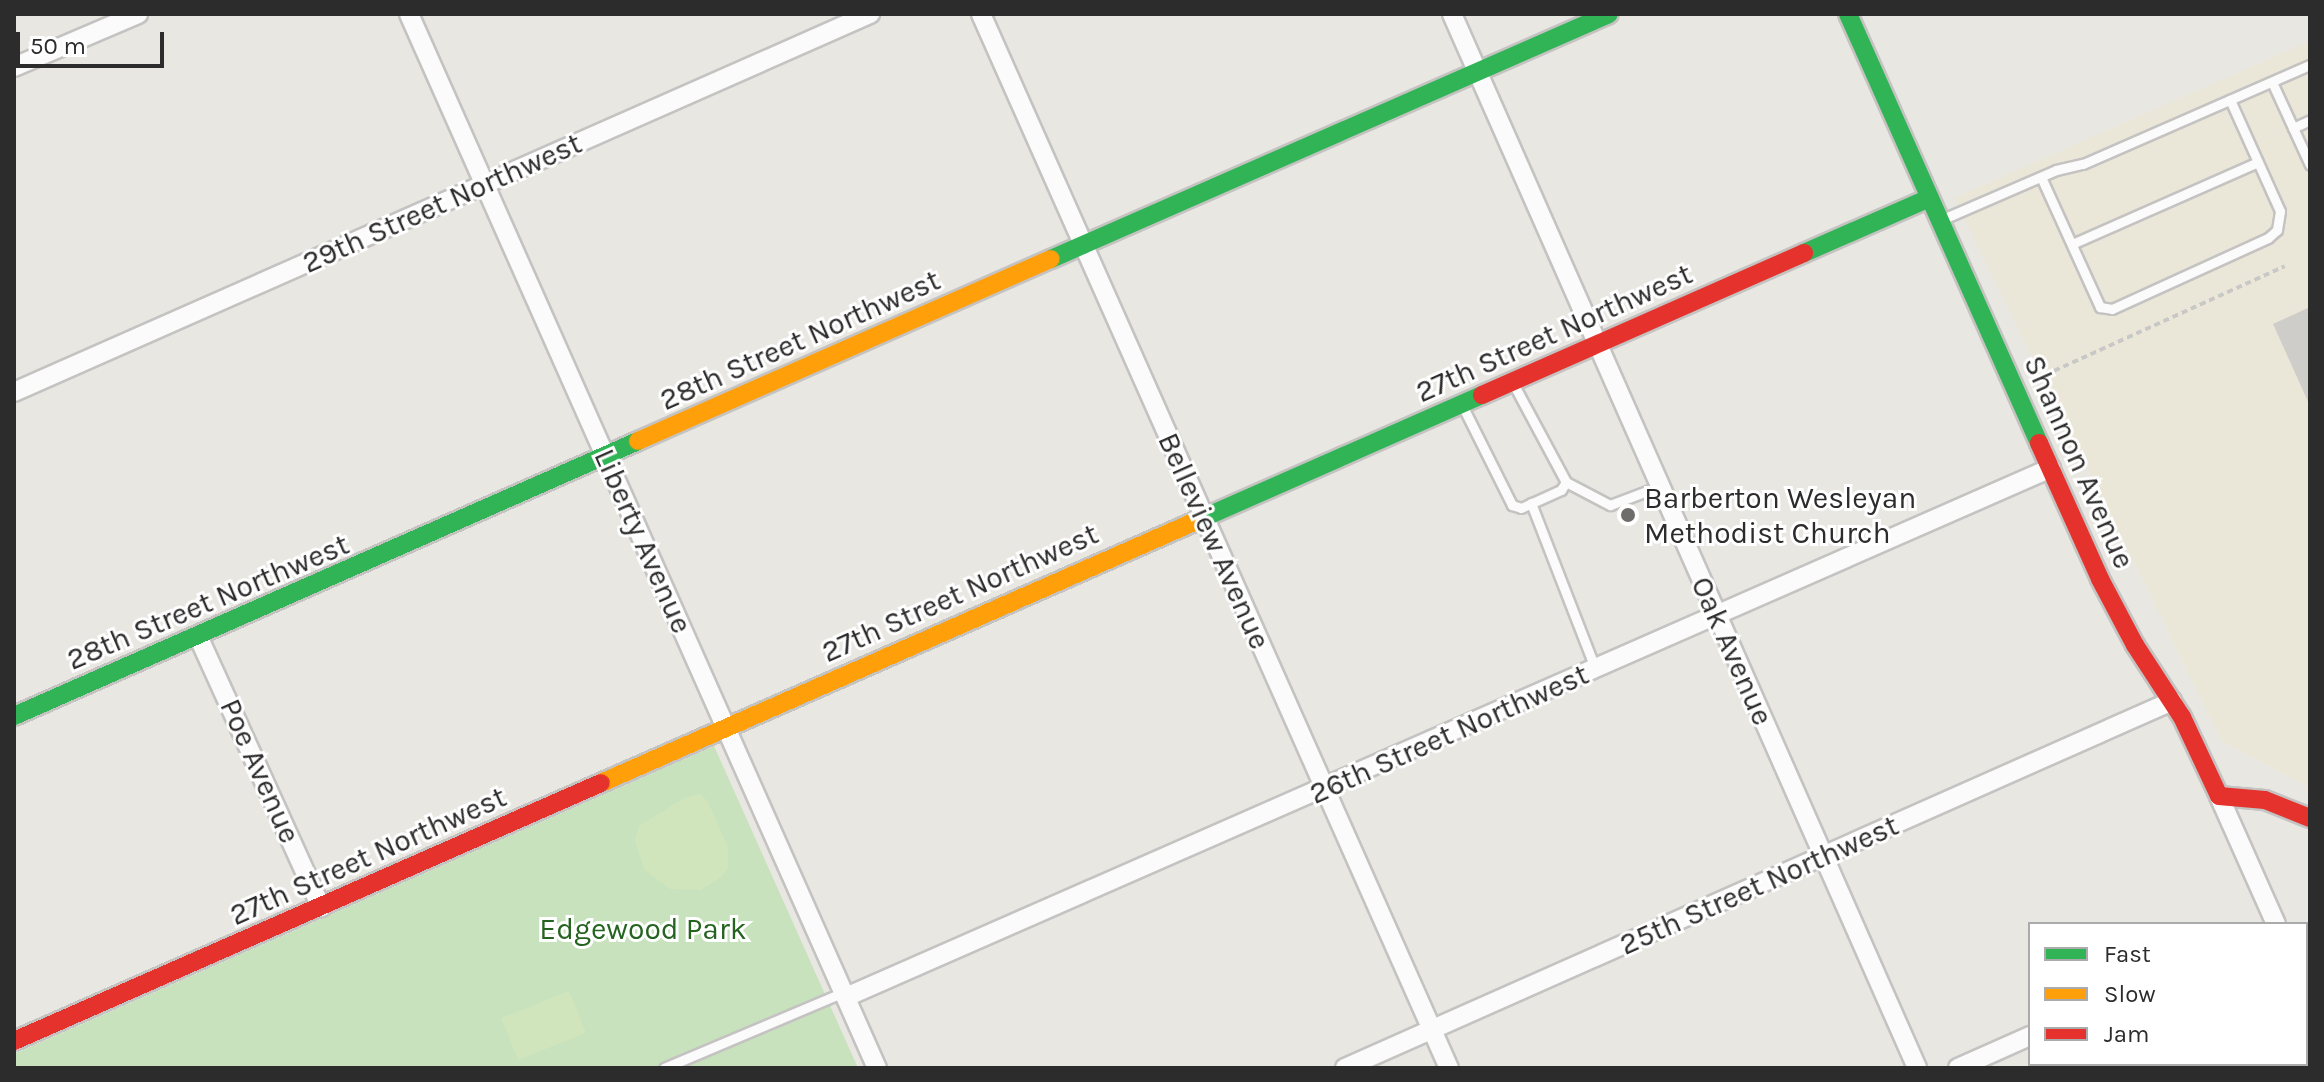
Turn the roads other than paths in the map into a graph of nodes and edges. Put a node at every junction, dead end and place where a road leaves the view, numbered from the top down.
1 (138, 14) edge
2 (409, 14) edge
3 (870, 14) edge
4 (981, 14) edge
5 (1452, 14) edge
6 (1609, 14) edge
7 (1848, 14) edge
8 (2310, 65) edge
9 (14, 67) edge
10 (1478, 71) junction
11 (2272, 82) junction
12 (2230, 100) junction
13 (2310, 120) edge
14 (2293, 128) junction
15 (2258, 162) junction
16 (2310, 165) edge
17 (2041, 177) junction
18 (485, 183) junction
19 (1929, 198) junction
20 (1939, 220) junction
21 (2072, 244) junction
22 (1083, 245) junction
23 (1598, 344) junction
24 (1512, 382) junction
25 (14, 392) edge
26 (1462, 404) junction
27 (606, 457) junction
28 (2051, 468) junction
29 (1566, 482) junction
30 (1660, 486) junction
31 (1531, 503) junction
32 (1203, 517) junction
33 (1717, 616) junction
34 (198, 636) junction
35 (1596, 670) junction
36 (2172, 701) junction
37 (14, 716) edge
38 (725, 726) junction
39 (1324, 789) junction
40 (2219, 796) junction
41 (2310, 818) edge
42 (1822, 857) junction
43 (321, 907) junction
44 (2275, 922) edge
45 (845, 995) junction
46 (1431, 1029) junction
47 (2028, 1037) edge
48 (14, 1041) edge
49 (664, 1068) edge
50 (877, 1068) edge
51 (1345, 1068) edge
52 (1449, 1068) edge
53 (1917, 1068) edge
54 (1958, 1068) edge

1 - 9 street
2 - 18 street, Liberty Avenue
3 - 18 street, 29th Street Northwest
4 - 22 street, Belleview Avenue
5 - 10 street, Oak Avenue
6 - 10 street, 28th Street Northwest
7 - 19 street, Shannon Avenue
8 - 11 lane
10 - 22 street, 28th Street Northwest
10 - 23 street, Oak Avenue
11 - 12 lane
11 - 14 lane
12 - 15 lane
12 - 17 lane
13 - 14 lane
14 - 16 lane
15 - 21 lane
15 - 21 lane
17 - 20 lane
17 - 21 lane
18 - 25 street, 29th Street Northwest
18 - 27 street, Liberty Avenue
19 - 20 street, Shannon Avenue
19 - 23 street, 27th Street Northwest
20 - 28 street, Shannon Avenue
22 - 27 street, 28th Street Northwest
22 - 32 street, Belleview Avenue
23 - 24 street, 27th Street Northwest
23 - 30 street, Oak Avenue
24 - 26 street, 27th Street Northwest
24 - 29 lane
26 - 31 lane
26 - 32 street, 27th Street Northwest
27 - 34 street, 28th Street Northwest
27 - 38 street, Liberty Avenue
28 - 33 street, 26th Street Northwest
28 - 36 street, Shannon Avenue
29 - 30 lane
29 - 31 lane
30 - 33 street, Oak Avenue
31 - 35 lane
32 - 38 street, 27th Street Northwest
32 - 39 street, Belleview Avenue
33 - 35 street, 26th Street Northwest
33 - 42 street, Oak Avenue
34 - 37 street, 28th Street Northwest
34 - 43 street, Poe Avenue
35 - 39 street, 26th Street Northwest
36 - 40 street, Shannon Avenue
36 - 42 street, 25th Street Northwest
38 - 43 street, 27th Street Northwest
38 - 45 street, Liberty Avenue
39 - 45 street, 26th Street Northwest
39 - 46 street, Belleview Avenue
40 - 41 street
40 - 44 street, Shannon Avenue
42 - 46 street, 25th Street Northwest
42 - 53 street, Oak Avenue
43 - 48 street, 27th Street Northwest
45 - 49 lane
45 - 50 street, Liberty Avenue
46 - 51 street, 25th Street Northwest
46 - 52 street, Belleview Avenue
47 - 54 street

